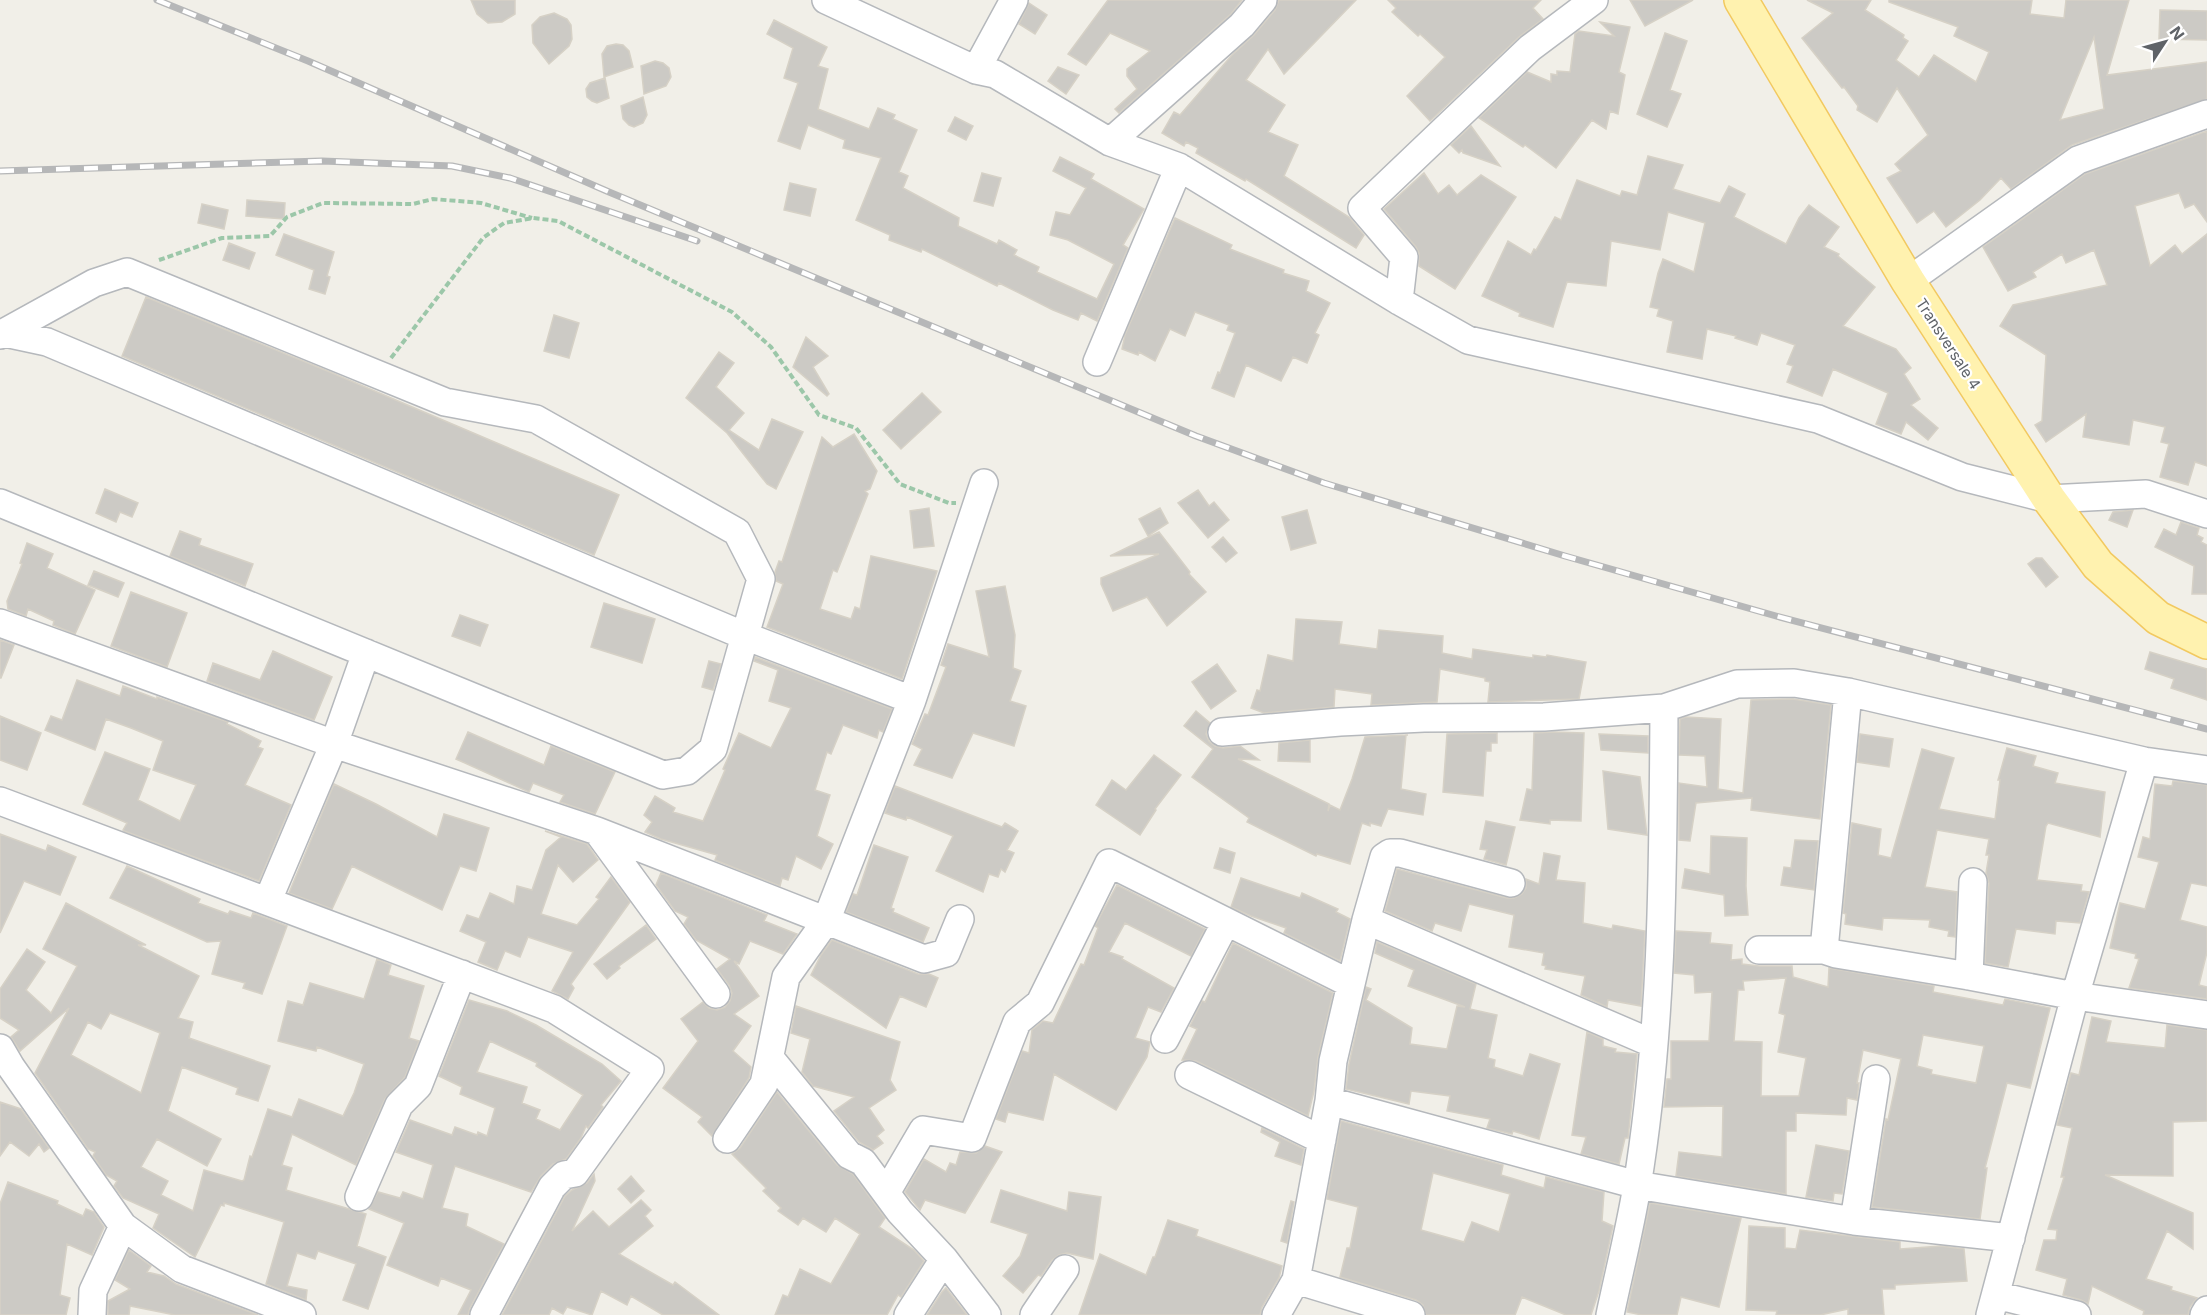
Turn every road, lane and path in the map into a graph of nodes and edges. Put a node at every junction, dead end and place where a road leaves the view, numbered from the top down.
1 (826, 0) edge
2 (1014, 0) edge
3 (1263, 0) edge
4 (1594, 0) edge
5 (1741, 0) edge
6 (976, 70) junction
7 (2207, 114) edge
8 (1110, 142) junction
9 (1179, 167) junction
10 (533, 218) junction
11 (127, 272) junction
12 (1908, 281) junction
13 (1399, 301) junction
14 (3, 334) edge
15 (1097, 362) dead end
16 (378, 375) junction
17 (980, 492) joint
18 (2049, 499) junction
19 (0, 503) edge
20 (2207, 514) edge
21 (0, 623) edge
22 (745, 636) junction
23 (2207, 642) edge
24 (366, 653) junction
25 (1848, 692) junction
26 (912, 700) junction
27 (1664, 708) junction
28 (1222, 732) dead end
29 (334, 744) junction
30 (2144, 761) junction
31 (2207, 770) edge
32 (0, 801) edge
33 (597, 831) junction
34 (1973, 882) dead end
35 (1510, 883) dead end
36 (268, 900) junction
37 (960, 919) dead end
38 (1366, 920) junction
39 (826, 921) junction
40 (1226, 922) junction
41 (1759, 950) dead end
42 (1824, 950) junction
43 (462, 974) junction
44 (1969, 976) junction
45 (1351, 984) junction
46 (716, 994) dead end
47 (2074, 996) junction
48 (2207, 1015) edge
49 (1166, 1039) dead end
50 (1654, 1044) junction
51 (0, 1048) edge
52 (770, 1058) junction
53 (1189, 1075) dead end
54 (1876, 1079) dead end
55 (1329, 1101) junction
56 (727, 1139) dead end
57 (1322, 1140) junction
58 (1637, 1185) junction
59 (359, 1197) dead end
60 (893, 1202) junction
61 (1854, 1221) junction
62 (123, 1226) junction
63 (2011, 1238) junction
64 (944, 1259) junction
65 (1065, 1269) dead end
66 (1296, 1280) junction
67 (1993, 1305) edge
68 (2207, 1310) edge
69 (92, 1315) edge
70 (302, 1315) edge
71 (484, 1315) edge
72 (908, 1315) edge
73 (987, 1315) edge
74 (1034, 1315) edge
75 (1276, 1315) edge
76 (1411, 1315) edge
77 (1610, 1315) edge
78 (2077, 1315) edge
79 (2204, 1315) edge

1 - 6 street
2 - 6 street
3 - 8 street
4 - 13 street
5 - 12 main road, Transversale 4
6 - 8 street
7 - 12 street
8 - 9 street
9 - 13 street
9 - 15 street
10 - 11 path
10 - 16 path
10 - 17 path
11 - 14 street
11 - 16 street
12 - 18 main road, Transversale 4
13 - 18 street
14 - 22 street
16 - 22 street
17 - 26 street
18 - 20 street
18 - 23 main road, Transversale 4
19 - 24 street
21 - 29 street
22 - 24 street
22 - 26 street
24 - 29 street
25 - 27 street
25 - 30 street
25 - 42 street
26 - 39 street
27 - 28 street
27 - 50 street
29 - 33 street
29 - 36 street
30 - 31 street
30 - 47 street
32 - 36 street
33 - 39 street
33 - 46 street
34 - 44 street
35 - 38 street
36 - 43 street
37 - 39 street
38 - 45 street
38 - 50 street
39 - 52 street
40 - 45 street
40 - 49 street
40 - 60 street
41 - 42 street
42 - 44 street
43 - 59 street
43 - 71 street
44 - 47 street
45 - 55 street
47 - 48 street
47 - 63 street
50 - 58 street
51 - 62 street
52 - 56 street
52 - 60 street
53 - 57 street
54 - 61 street
55 - 57 street
55 - 58 street
57 - 66 street
58 - 61 street
58 - 77 street
60 - 64 street
61 - 63 street
62 - 69 street
62 - 70 street
63 - 67 street
64 - 72 street
64 - 73 street
65 - 74 street
66 - 75 street
66 - 76 street
67 - 78 street
68 - 79 street

